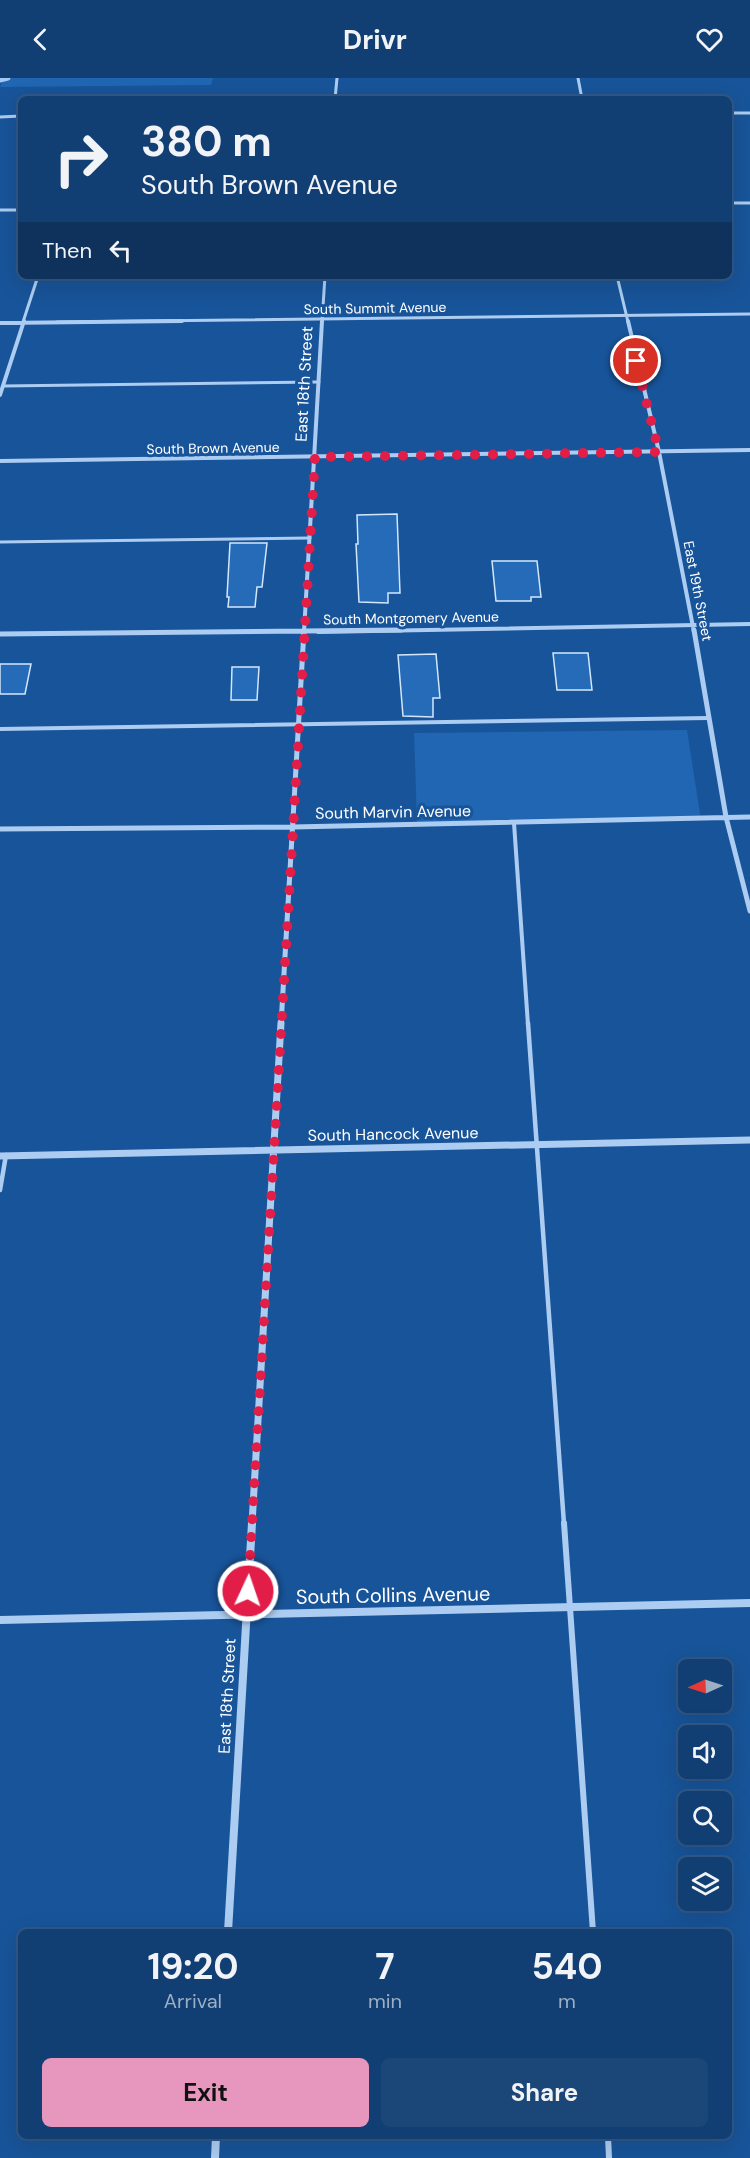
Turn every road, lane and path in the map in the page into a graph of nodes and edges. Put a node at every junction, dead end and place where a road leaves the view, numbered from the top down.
1 (337, 78) edge
2 (578, 78) edge
3 (335, 96) edge
4 (581, 96) edge
5 (732, 113) edge
6 (750, 113) edge
7 (18, 116) edge
8 (0, 117) edge
9 (732, 203) edge
10 (750, 203) edge
11 (0, 210) edge
12 (18, 210) edge
13 (37, 279) edge
14 (325, 279) edge
15 (618, 279) edge
16 (750, 314) edge
17 (625, 315) junction
18 (323, 319) junction
19 (0, 322) edge
20 (24, 322) junction
21 (319, 382) junction
22 (3, 386) junction
23 (0, 395) edge
24 (750, 450) edge
25 (659, 452) junction
26 (315, 457) junction
27 (0, 461) edge
28 (310, 538) junction
29 (0, 542) edge
30 (750, 624) edge
31 (693, 625) junction
32 (304, 632) junction
33 (0, 634) edge
34 (709, 718) junction
35 (299, 723) junction
36 (0, 729) edge
37 (726, 817) junction
38 (750, 817) edge
39 (514, 822) junction
40 (293, 827) junction
41 (0, 830) edge
42 (750, 911) edge
43 (750, 1140) edge
44 (537, 1144) junction
45 (274, 1150) junction
46 (3, 1156) edge
47 (0, 1190) edge
48 (750, 1603) edge
49 (570, 1607) junction
50 (247, 1615) junction
51 (0, 1620) edge
52 (228, 1929) edge
53 (593, 1929) edge
54 (216, 2139) edge
55 (608, 2139) edge
56 (215, 2158) edge
57 (609, 2158) edge

1 - 3 street
2 - 4 street
5 - 6 street
7 - 8 street
9 - 10 street
11 - 12 street
13 - 20 street
14 - 18 street, East 18th Street
15 - 17 street, East 19th Street
16 - 17 street, South Summit Avenue
17 - 18 street, South Summit Avenue
17 - 25 street, East 19th Street
18 - 20 street, South Summit Avenue
18 - 21 street, East 18th Street
19 - 20 street, South Summit Avenue
20 - 22 street
21 - 22 lane
21 - 26 street, East 18th Street
22 - 23 street
24 - 25 street, South Brown Avenue
25 - 26 street, South Brown Avenue
25 - 31 street, East 19th Street
26 - 27 street, South Brown Avenue
26 - 28 street, East 18th Street
28 - 29 lane
28 - 32 street, East 18th Street
30 - 31 street, South Montgomery Avenue
31 - 32 street, South Montgomery Avenue
31 - 34 street, East 19th Street
32 - 33 street, South Montgomery Avenue
32 - 35 street, East 18th Street
34 - 35 lane
34 - 37 street, East 19th Street
35 - 36 lane
35 - 40 street, East 18th Street
37 - 38 street, South Marvin Avenue
37 - 39 street, South Marvin Avenue
37 - 42 street, East 19th Street
39 - 40 street, South Marvin Avenue
39 - 44 lane
40 - 41 street, South Marvin Avenue
40 - 45 street, East 18th Street
43 - 44 street, South Hancock Avenue
44 - 45 street, South Hancock Avenue
44 - 49 lane
45 - 46 street, South Hancock Avenue
45 - 50 street, East 18th Street
46 - 47 lane
48 - 49 street, South Collins Avenue
49 - 50 street, South Collins Avenue
49 - 53 lane
50 - 51 street, South Collins Avenue
50 - 52 street, East 18th Street
54 - 56 street
55 - 57 lane

